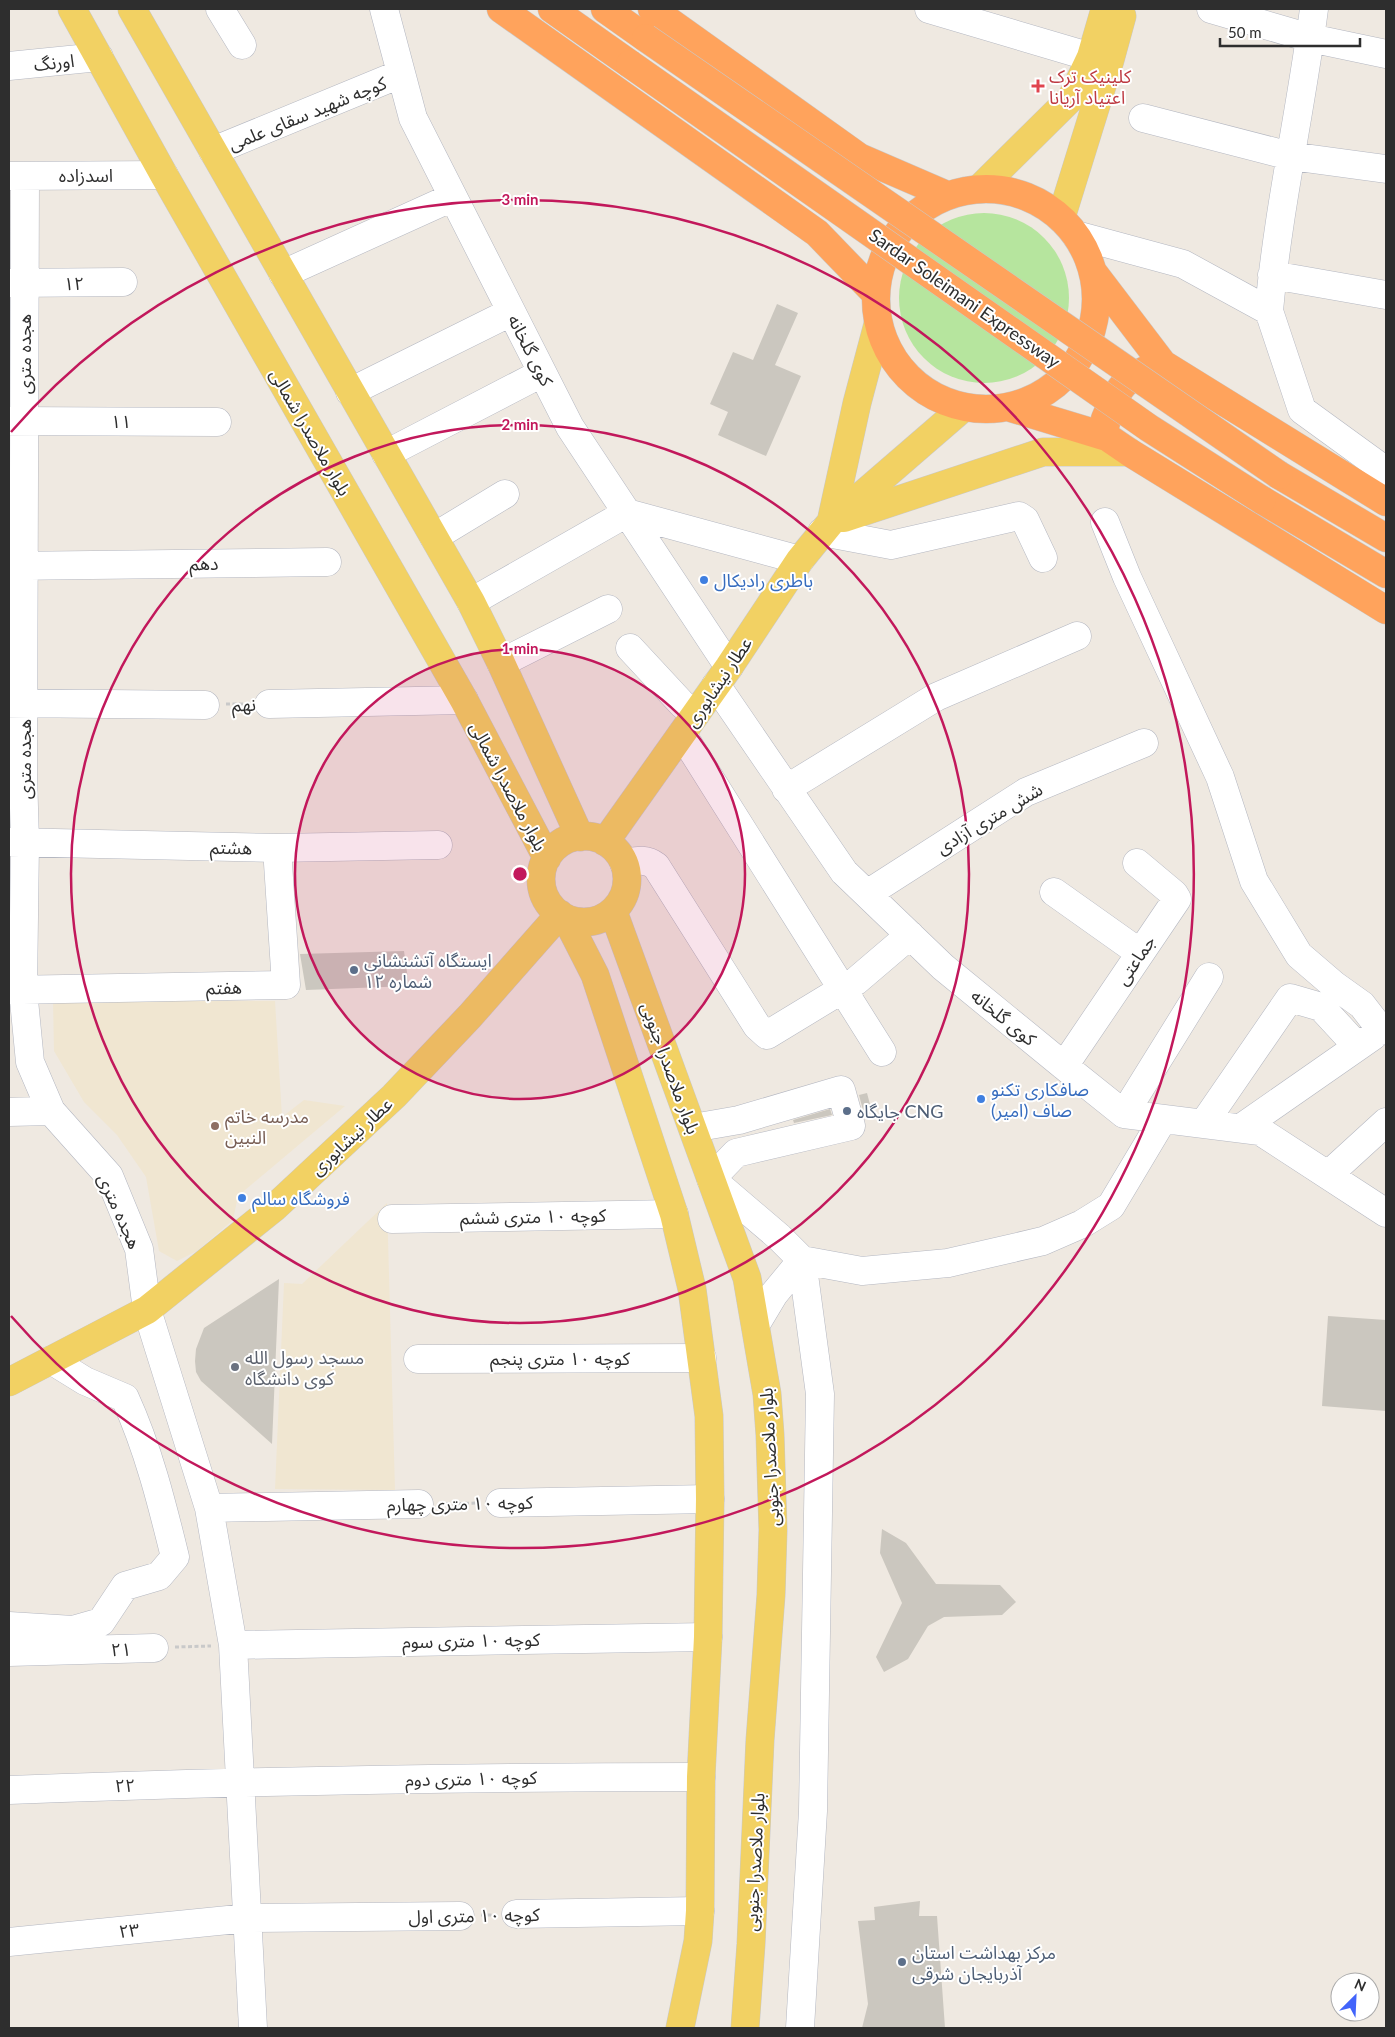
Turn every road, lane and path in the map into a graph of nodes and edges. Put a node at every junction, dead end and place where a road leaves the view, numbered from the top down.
1 (72, 9) edge
2 (132, 9) edge
3 (220, 9) edge
4 (384, 9) edge
5 (501, 9) edge
6 (552, 9) edge
7 (605, 9) edge
8 (652, 9) edge
9 (929, 9) edge
10 (1105, 9) edge
11 (1124, 9) edge
12 (1211, 9) edge
13 (1314, 9) edge
14 (1310, 38) junction
15 (242, 45) dead end
16 (1386, 54) edge
17 (99, 57) junction
18 (1091, 58) junction
19 (9, 66) edge
20 (400, 74) junction
21 (1142, 118) dead end
22 (213, 151) junction
23 (1290, 156) junction
24 (859, 157) junction
25 (1386, 169) edge
26 (164, 175) junction
27 (17, 176) edge
28 (979, 189) junction
29 (947, 195) junction
30 (453, 197) junction
31 (1068, 226) junction
32 (817, 233) junction
33 (1093, 271) junction
34 (283, 274) junction
35 (1272, 275) junction
36 (123, 282) dead end
37 (17, 284) edge
38 (875, 293) junction
39 (1386, 295) edge
40 (1269, 311) junction
41 (511, 312) junction
42 (878, 324) junction
43 (1163, 364) junction
44 (542, 373) junction
45 (350, 392) junction
46 (1008, 407) junction
47 (964, 408) junction
48 (16, 421) edge
49 (217, 422) dead end
50 (1118, 445) junction
51 (386, 454) junction
52 (1386, 471) edge
53 (505, 494) dead end
54 (1386, 502) edge
55 (627, 513) junction
56 (1105, 522) dead end
57 (826, 527) junction
58 (434, 537) junction
59 (1386, 538) edge
60 (1044, 558) dead end
61 (800, 560) junction
62 (327, 562) dead end
63 (16, 566) edge
64 (1386, 574) edge
65 (471, 602) junction
66 (608, 609) dead end
67 (1386, 610) edge
68 (1077, 636) dead end
69 (630, 648) dead end
70 (501, 663) junction
71 (723, 676) junction
72 (464, 700) junction
73 (17, 703) edge
74 (270, 704) joint
75 (205, 705) joint
76 (689, 725) junction
77 (1144, 743) dead end
78 (786, 790) junction
79 (592, 839) junction
80 (17, 842) edge
81 (438, 845) dead end
82 (277, 848) junction
83 (547, 858) junction
84 (624, 863) junction
85 (1137, 863) dead end
86 (1054, 892) dead end
87 (867, 894) junction
88 (614, 911) junction
89 (563, 916) junction
90 (910, 935) junction
91 (1140, 953) junction
92 (1209, 978) dead end
93 (843, 989) junction
94 (16, 990) edge
95 (1384, 1030) edge
96 (1358, 1046) junction
97 (882, 1052) dead end
98 (1064, 1066) junction
99 (51, 1111) junction
100 (9, 1112) edge
101 (1124, 1114) junction
102 (1163, 1119) junction
103 (1386, 1122) edge
104 (1204, 1123) junction
105 (693, 1128) junction
106 (1241, 1128) junction
107 (1328, 1175) junction
108 (711, 1179) junction
109 (1382, 1203) edge
110 (674, 1214) junction
111 (392, 1219) dead end
112 (802, 1260) junction
113 (148, 1310) junction
114 (756, 1324) junction
115 (702, 1358) junction
116 (418, 1359) dead end
117 (51, 1360) junction
118 (9, 1382) edge
119 (710, 1499) junction
120 (500, 1503) joint
121 (419, 1504) joint
122 (209, 1508) junction
123 (9, 1626) edge
124 (708, 1637) junction
125 (233, 1645) junction
126 (154, 1648) joint
127 (9, 1652) edge
128 (701, 1777) junction
129 (241, 1781) junction
130 (9, 1790) edge
131 (700, 1911) junction
132 (516, 1914) joint
133 (460, 1916) joint
134 (248, 1918) junction
135 (9, 1942) edge
136 (253, 2028) edge
137 (680, 2028) edge
138 (745, 2028) edge
139 (800, 2028) edge

1 - 17 main road, بلوار ملاصدرا شمالی
2 - 22 main road
3 - 15 street
4 - 20 street, کوی گلخانه
5 - 32 highway
6 - 64 highway, Sardar Soleimani Expressway, bridge
7 - 59 highway, Sardar Soleimani Expressway, bridge
8 - 24 highway
9 - 18 street
10 - 18 main road
11 - 31 main road
12 - 14 street
13 - 14 street
14 - 16 street
14 - 23 street
17 - 19 street, اورنگ
17 - 26 main road, بلوار ملاصدرا شمالی
18 - 28 main road
20 - 22 street, کوچه شهید سقای علمی
20 - 30 street, کوی گلخانه
21 - 23 street
22 - 34 main road
23 - 25 street
23 - 35 street
24 - 29 highway
24 - 32 highway
26 - 27 street, اسدزاده
26 - 72 main road, بلوار ملاصدرا شمالی
27 - 37 street, هجده متری
28 - 29 highway
28 - 31 highway
29 - 38 highway
30 - 34 street
30 - 41 street, کوی گلخانه
31 - 33 highway
31 - 40 street
32 - 38 highway
33 - 43 highway
33 - 46 highway
34 - 45 main road
35 - 39 street
35 - 40 street
36 - 37 street, ۱۲
37 - 48 street, هجده متری
38 - 42 highway
40 - 52 street
41 - 44 street, کوی گلخانه
41 - 45 street
42 - 47 highway
42 - 57 main road, عطار نیشابوری
43 - 50 highway
43 - 54 highway
44 - 51 street
44 - 55 street, کوی گلخانه
45 - 51 main road
46 - 47 highway
46 - 50 highway
47 - 57 main road, عطار نیشابوری
48 - 49 street, ۱۱
48 - 63 street, هجده متری
50 - 57 main road
50 - 67 highway
51 - 58 main road
53 - 58 street
55 - 61 street
55 - 65 street
55 - 71 street, کوی گلخانه
56 - 95 street
57 - 60 street
57 - 61 main road, عطار نیشابوری
58 - 65 main road
61 - 71 main road, عطار نیشابوری
62 - 63 street, دهم
63 - 73 street, هجده متری
65 - 70 main road
66 - 70 street
68 - 78 street
69 - 76 street
70 - 79 main road
71 - 76 main road, عطار نیشابوری
71 - 78 street, کوی گلخانه
72 - 74 street, نهم
72 - 83 main road, بلوار ملاصدرا شمالی
73 - 75 street
73 - 80 street, هجده متری
74 - 75 path, نهم
76 - 79 main road, عطار نیشابوری
76 - 93 street
77 - 87 street, شش متری آزادی
78 - 87 street, کوی گلخانه
79 - 83 main road
79 - 84 main road
80 - 82 street, هشتم
80 - 94 street, هجده متری
81 - 82 street, هشتم
82 - 94 street, هفتم
83 - 89 main road
84 - 88 main road
84 - 93 street
85 - 91 street, جماعتی
86 - 91 street
87 - 90 street, کوی گلخانه
88 - 89 main road
88 - 105 main road, بلوار ملاصدرا جنوبی
89 - 110 main road
89 - 113 main road, عطار نیشابوری
90 - 93 street
90 - 98 street, کوی گلخانه
91 - 98 street, جماعتی
92 - 101 street
93 - 97 street
94 - 99 street, هجده متری
95 - 96 street
96 - 104 street
96 - 106 street
98 - 101 street, کوی گلخانه
99 - 100 street
99 - 113 street, هجده متری
101 - 102 street
102 - 104 street
102 - 112 street
103 - 107 street
104 - 106 street
105 - 108 main road, بلوار ملاصدرا جنوبی
105 - 108 street
106 - 107 street
107 - 109 street
108 - 112 street
108 - 114 main road, بلوار ملاصدرا جنوبی
110 - 111 street, کوچه ۱۰ متری ششم
110 - 115 main road
112 - 114 street
112 - 139 street
113 - 117 main road, عطار نیشابوری
113 - 122 street, هجده متری
114 - 138 main road, بلوار ملاصدرا جنوبی
115 - 116 street, کوچه ۱۰ متری پنجم
115 - 119 main road
117 - 118 main road, عطار نیشابوری
117 - 123 street
119 - 120 street, کوچه ۱۰ متری چهارم
119 - 124 main road
120 - 121 path, کوچه ۱۰ متری چهارم
121 - 122 street, کوچه ۱۰ متری چهارم
122 - 125 street, هجده متری
124 - 125 street, کوچه ۱۰ متری سوم
124 - 128 main road
125 - 126 path, ۲۱
125 - 129 street, هجده متری
126 - 127 street, ۲۱
128 - 129 street, کوچه ۱۰ متری دوم
128 - 131 main road
129 - 130 street, ۲۲
129 - 134 street, هجده متری
131 - 132 street, کوچه ۱۰ متری اول
131 - 137 main road
132 - 133 path, کوچه ۱۰ متری اول
133 - 134 street, کوچه ۱۰ متری اول
134 - 135 street, ۲۳
134 - 136 street, هجده متری

